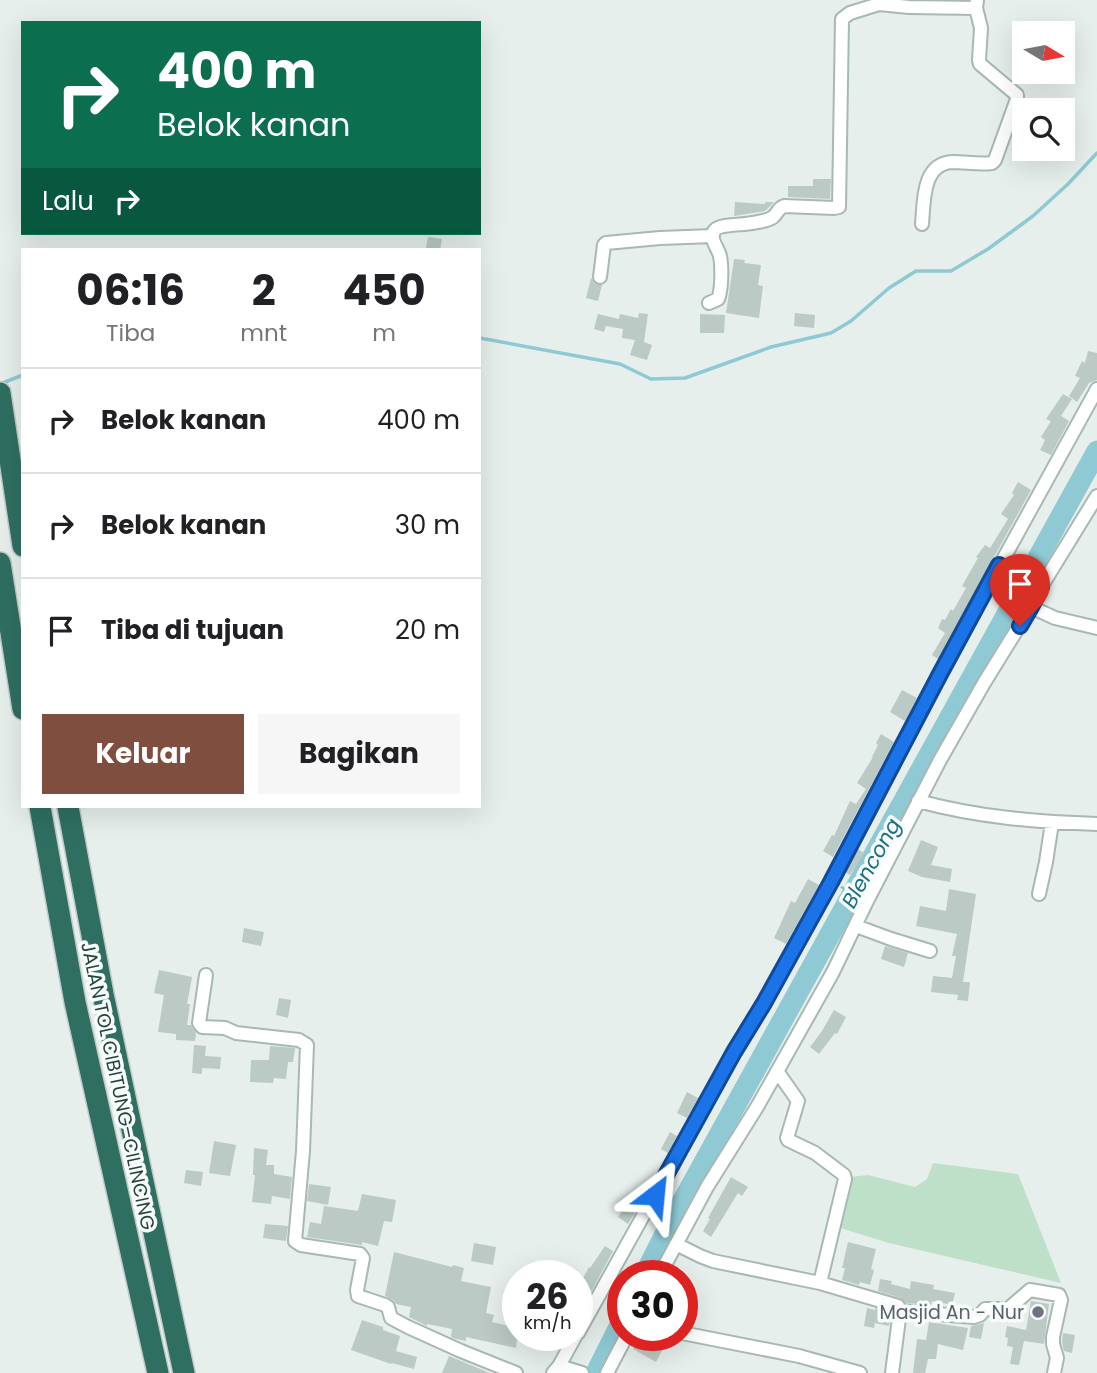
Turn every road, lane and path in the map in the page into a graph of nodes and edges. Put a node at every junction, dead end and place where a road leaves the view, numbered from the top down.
1 (976, 4) edge
2 (922, 223) dead end
3 (713, 236) junction
4 (600, 278) dead end
5 (709, 303) dead end
6 (1097, 391) edge
7 (0, 393) edge
8 (1097, 496) edge
9 (21, 532) edge
10 (0, 563) edge
11 (1004, 567) junction
12 (1038, 586) junction
13 (1031, 607) junction
14 (1097, 628) edge
15 (21, 696) edge
16 (918, 801) junction
17 (40, 808) edge
18 (68, 808) edge
19 (1052, 822) junction
20 (1097, 824) edge
21 (837, 885) dead end
22 (1039, 894) dead end
23 (856, 895) dead end
24 (856, 926) junction
25 (930, 951) dead end
26 (206, 975) dead end
27 (777, 1071) junction
28 (676, 1244) junction
29 (668, 1260) edge
30 (820, 1283) junction
31 (593, 1305) edge
32 (900, 1311) junction
33 (698, 1335) edge
34 (568, 1351) edge
35 (618, 1351) edge
36 (559, 1369) edge
37 (158, 1373) edge
38 (184, 1373) edge
39 (516, 1373) edge
40 (582, 1373) edge
41 (607, 1373) edge
42 (860, 1373) edge
43 (892, 1373) edge
44 (1054, 1373) edge

1 - 2 street
1 - 3 street
3 - 4 street
3 - 5 street
6 - 11 street
7 - 9 highway
8 - 12 street
10 - 15 highway
11 - 12 street
11 - 31 street
12 - 13 street
13 - 14 street
13 - 16 street
16 - 19 street
16 - 24 street
17 - 37 highway, JALAN TOL CIBITUNG–CILINCING
18 - 38 highway, JALAN TOL CIBITUNG–CILINCING
19 - 20 street
19 - 22 street
21 - 23 path
24 - 25 street
24 - 27 street
26 - 39 street
27 - 28 street
27 - 30 street
28 - 29 street
28 - 30 street
30 - 32 street
32 - 43 street
32 - 44 street
33 - 42 street
34 - 36 street
35 - 41 street
36 - 40 street

